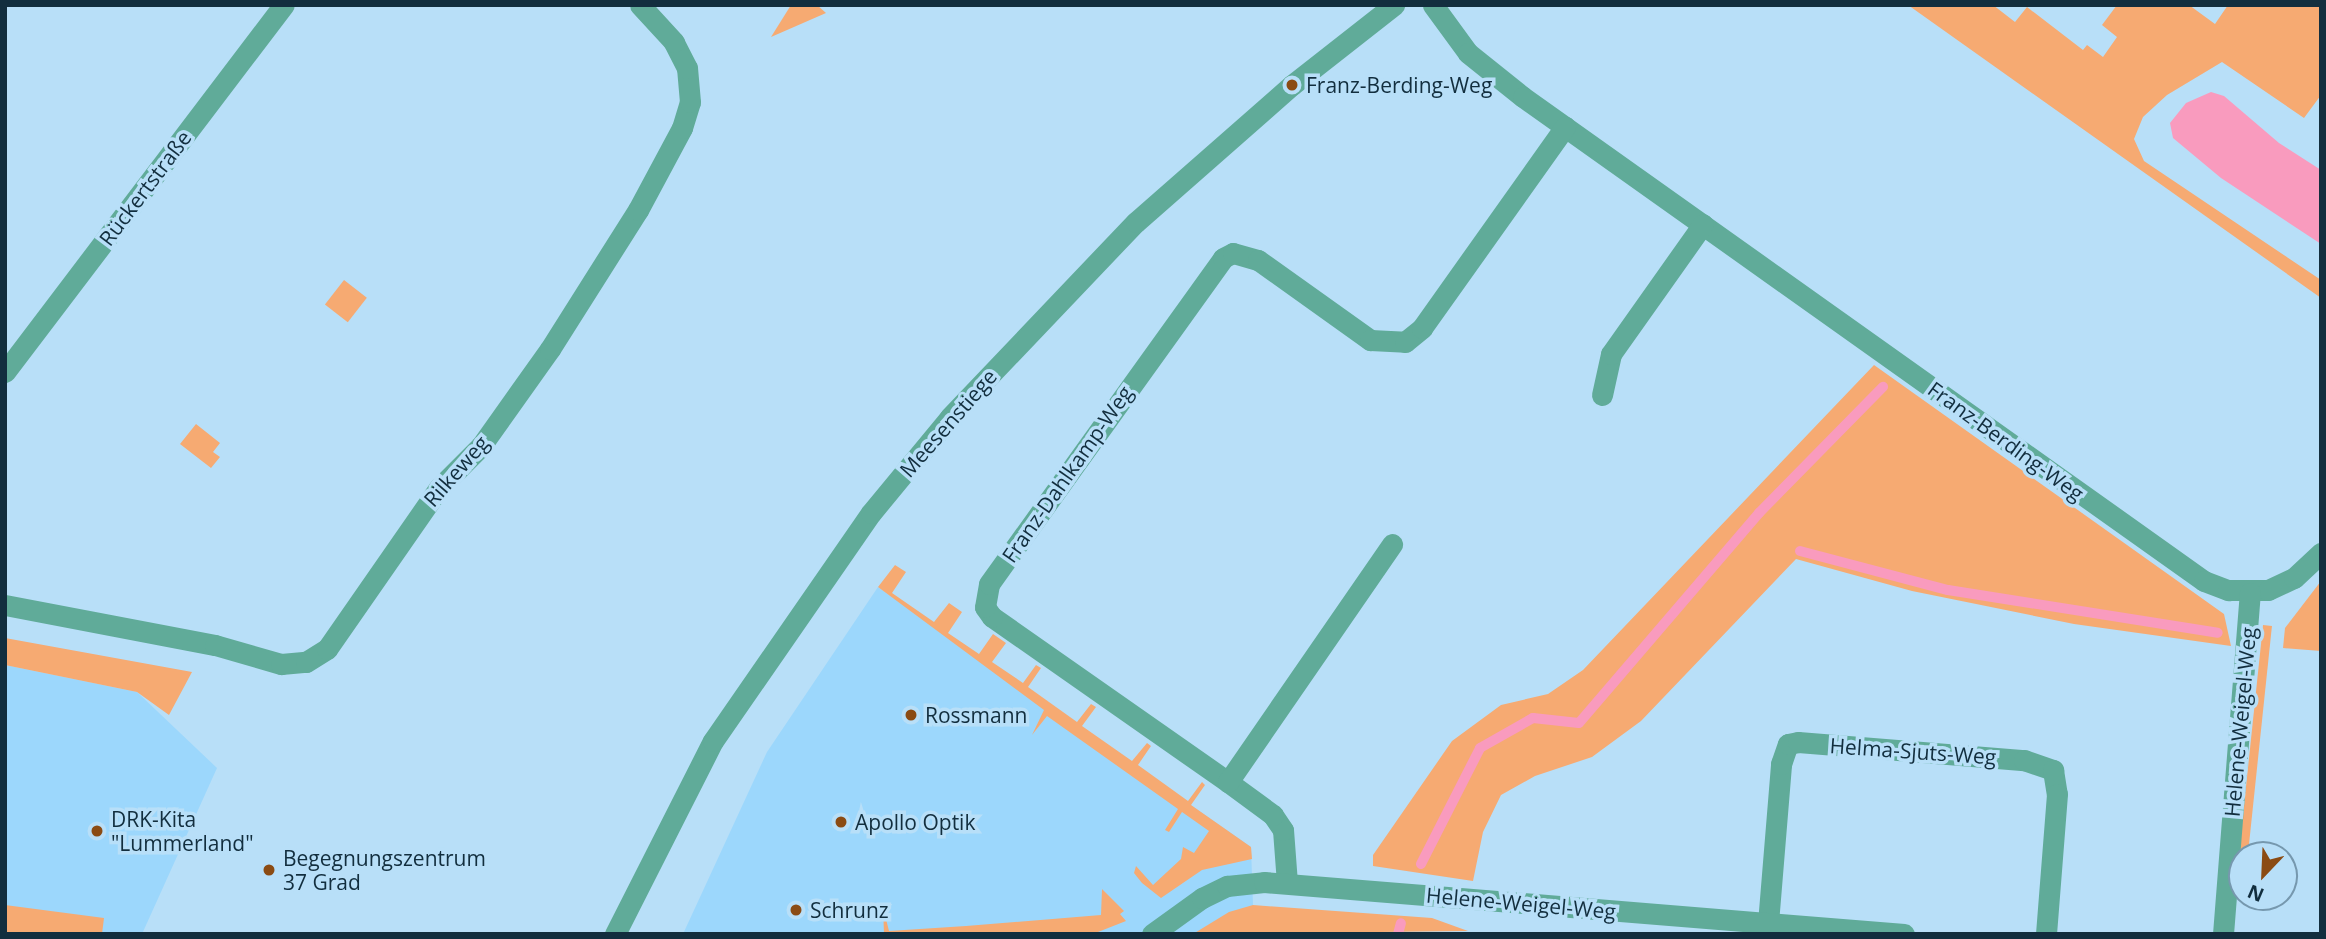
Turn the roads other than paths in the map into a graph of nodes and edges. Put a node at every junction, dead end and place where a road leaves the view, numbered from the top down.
1 (284, 5) edge
2 (640, 5) edge
3 (1394, 5) edge
4 (1433, 5) edge
5 (1565, 127) junction
6 (1703, 224) junction
7 (5, 372) edge
8 (1602, 395) dead end
9 (1392, 544) dead end
10 (2321, 553) edge
11 (2250, 593) junction
12 (5, 605) edge
13 (1228, 782) junction
14 (1287, 883) junction
15 (1768, 923) junction
16 (615, 934) edge
17 (1152, 934) edge
18 (1904, 934) edge
19 (2046, 934) edge
20 (2223, 934) edge

1 - 7 street, Rückertstraße
2 - 12 street, Rilkeweg
3 - 16 street, Meesenstiege
4 - 5 street, Franz-Berding-Weg
5 - 6 street, Franz-Berding-Weg
5 - 13 street, Franz-Dahlkamp-Weg
6 - 8 street
6 - 11 street, Franz-Berding-Weg
9 - 13 street
10 - 11 street
11 - 20 street, Helene-Weigel-Weg
13 - 14 street, Franz-Dahlkamp-Weg
14 - 15 street, Helene-Weigel-Weg
14 - 17 street, Helene-Weigel-Weg
15 - 18 street, Helene-Weigel-Weg
15 - 19 street, Helma-Sjuts-Weg

